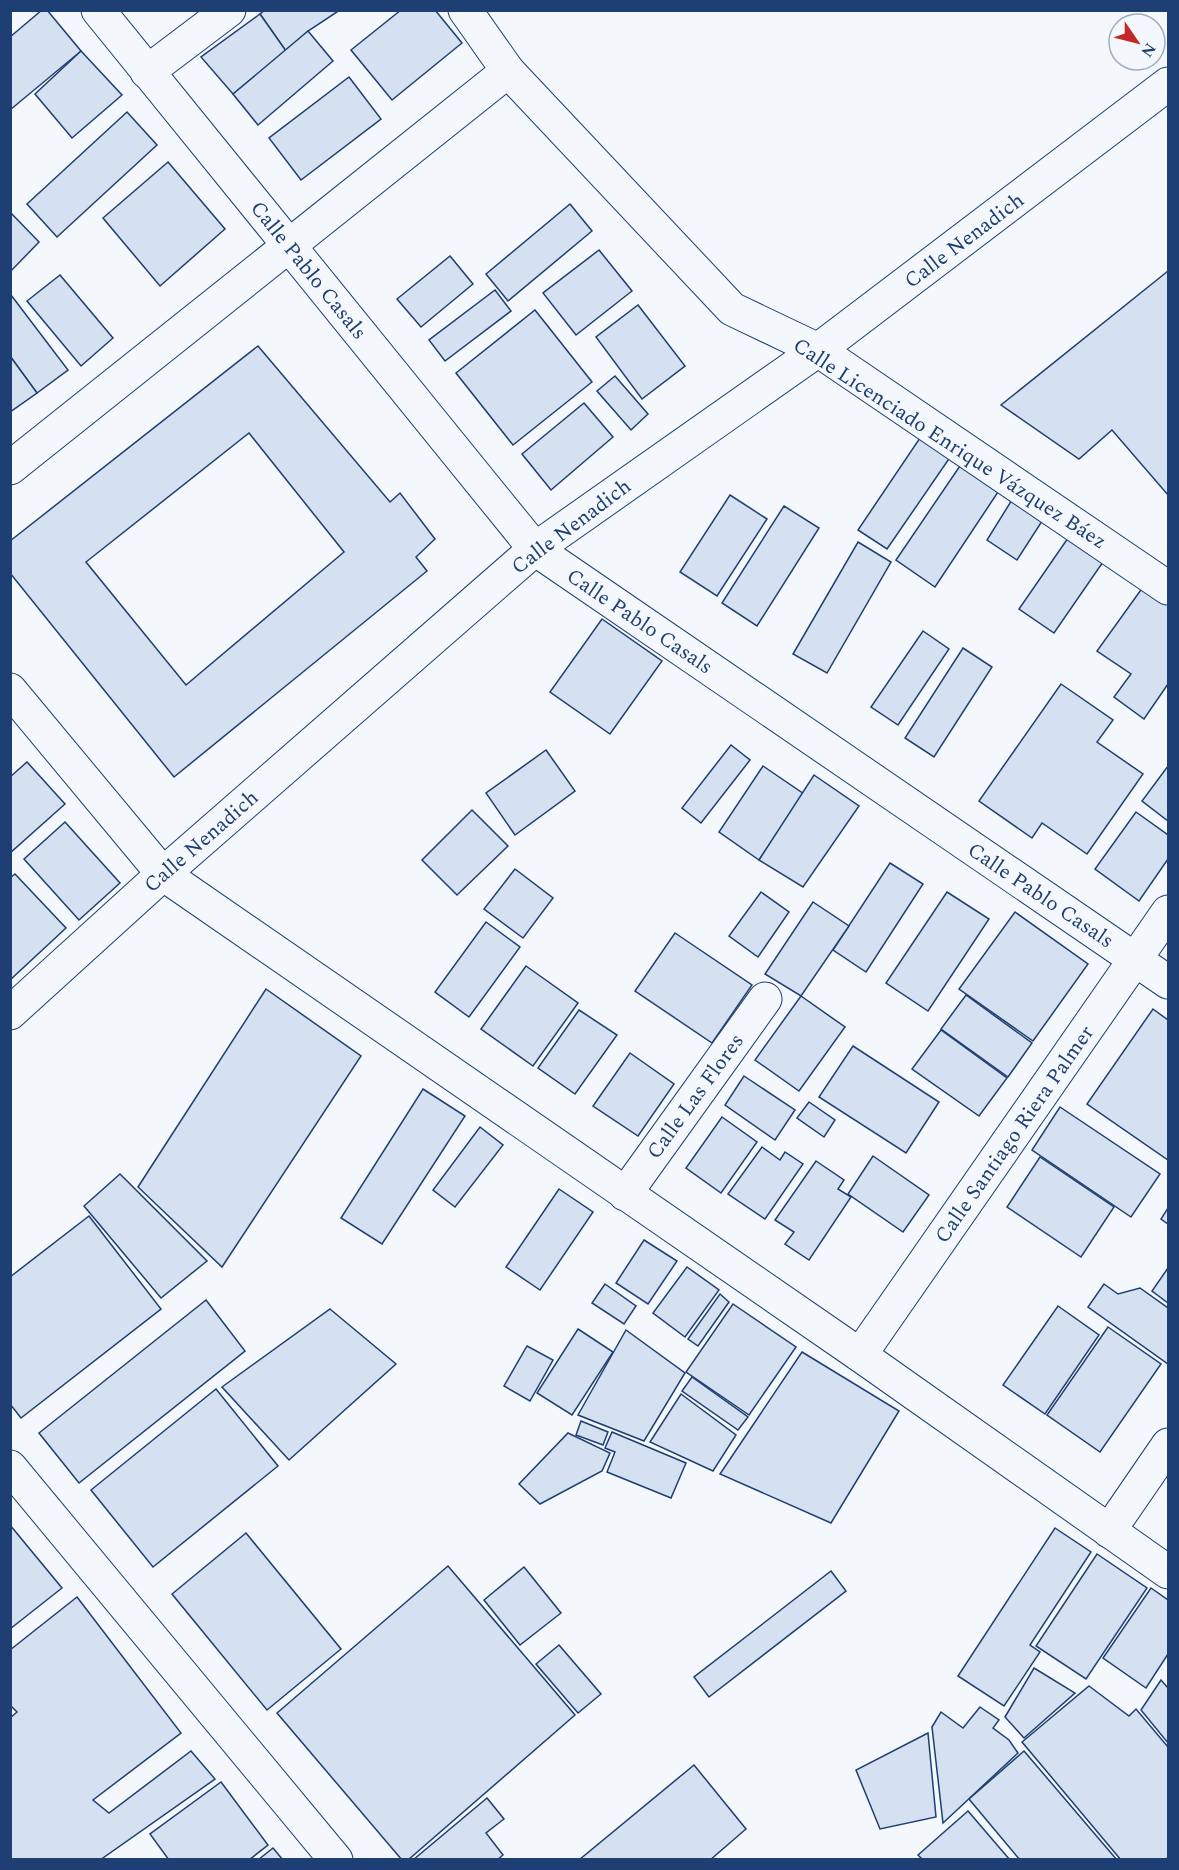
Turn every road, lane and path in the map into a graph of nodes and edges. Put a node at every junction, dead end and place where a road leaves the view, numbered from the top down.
1 (98, 10) edge
2 (229, 10) edge
3 (465, 10) edge
4 (508, 71) junction
5 (147, 72) junction
6 (1168, 84) edge
7 (289, 244) junction
8 (818, 350) junction
9 (10, 468) edge
10 (535, 549) junction
11 (1168, 588) edge
12 (10, 690) edge
13 (163, 874) junction
14 (1168, 912) edge
15 (1136, 960) junction
16 (1168, 982) edge
17 (765, 999) dead end
18 (10, 1013) edge
19 (625, 1194) junction
20 (860, 1355) junction
21 (1168, 1445) edge
22 (10, 1467) edge
23 (1109, 1531) junction
24 (1168, 1572) edge
25 (336, 1860) edge

1 - 5 street, Calle Pablo Casals
2 - 5 street
3 - 4 street, Calle Licenciado Enrique Vázquez Báez
4 - 7 street
4 - 8 street, Calle Licenciado Enrique Vázquez Báez
5 - 7 street, Calle Pablo Casals
6 - 8 street, Calle Nenadich
7 - 9 street
7 - 10 street, Calle Pablo Casals
8 - 10 street, Calle Nenadich
8 - 11 street, Calle Licenciado Enrique Vázquez Báez
10 - 13 street, Calle Nenadich
10 - 15 street, Calle Pablo Casals
12 - 13 street
13 - 18 street, Calle Nenadich
13 - 19 street
14 - 15 street, Calle Santiago Riera Palmer
15 - 16 street, Calle Pablo Casals
15 - 20 street, Calle Santiago Riera Palmer
17 - 19 street, Calle Las Flores
19 - 20 street
20 - 23 street
21 - 23 street
22 - 25 street
23 - 24 street

